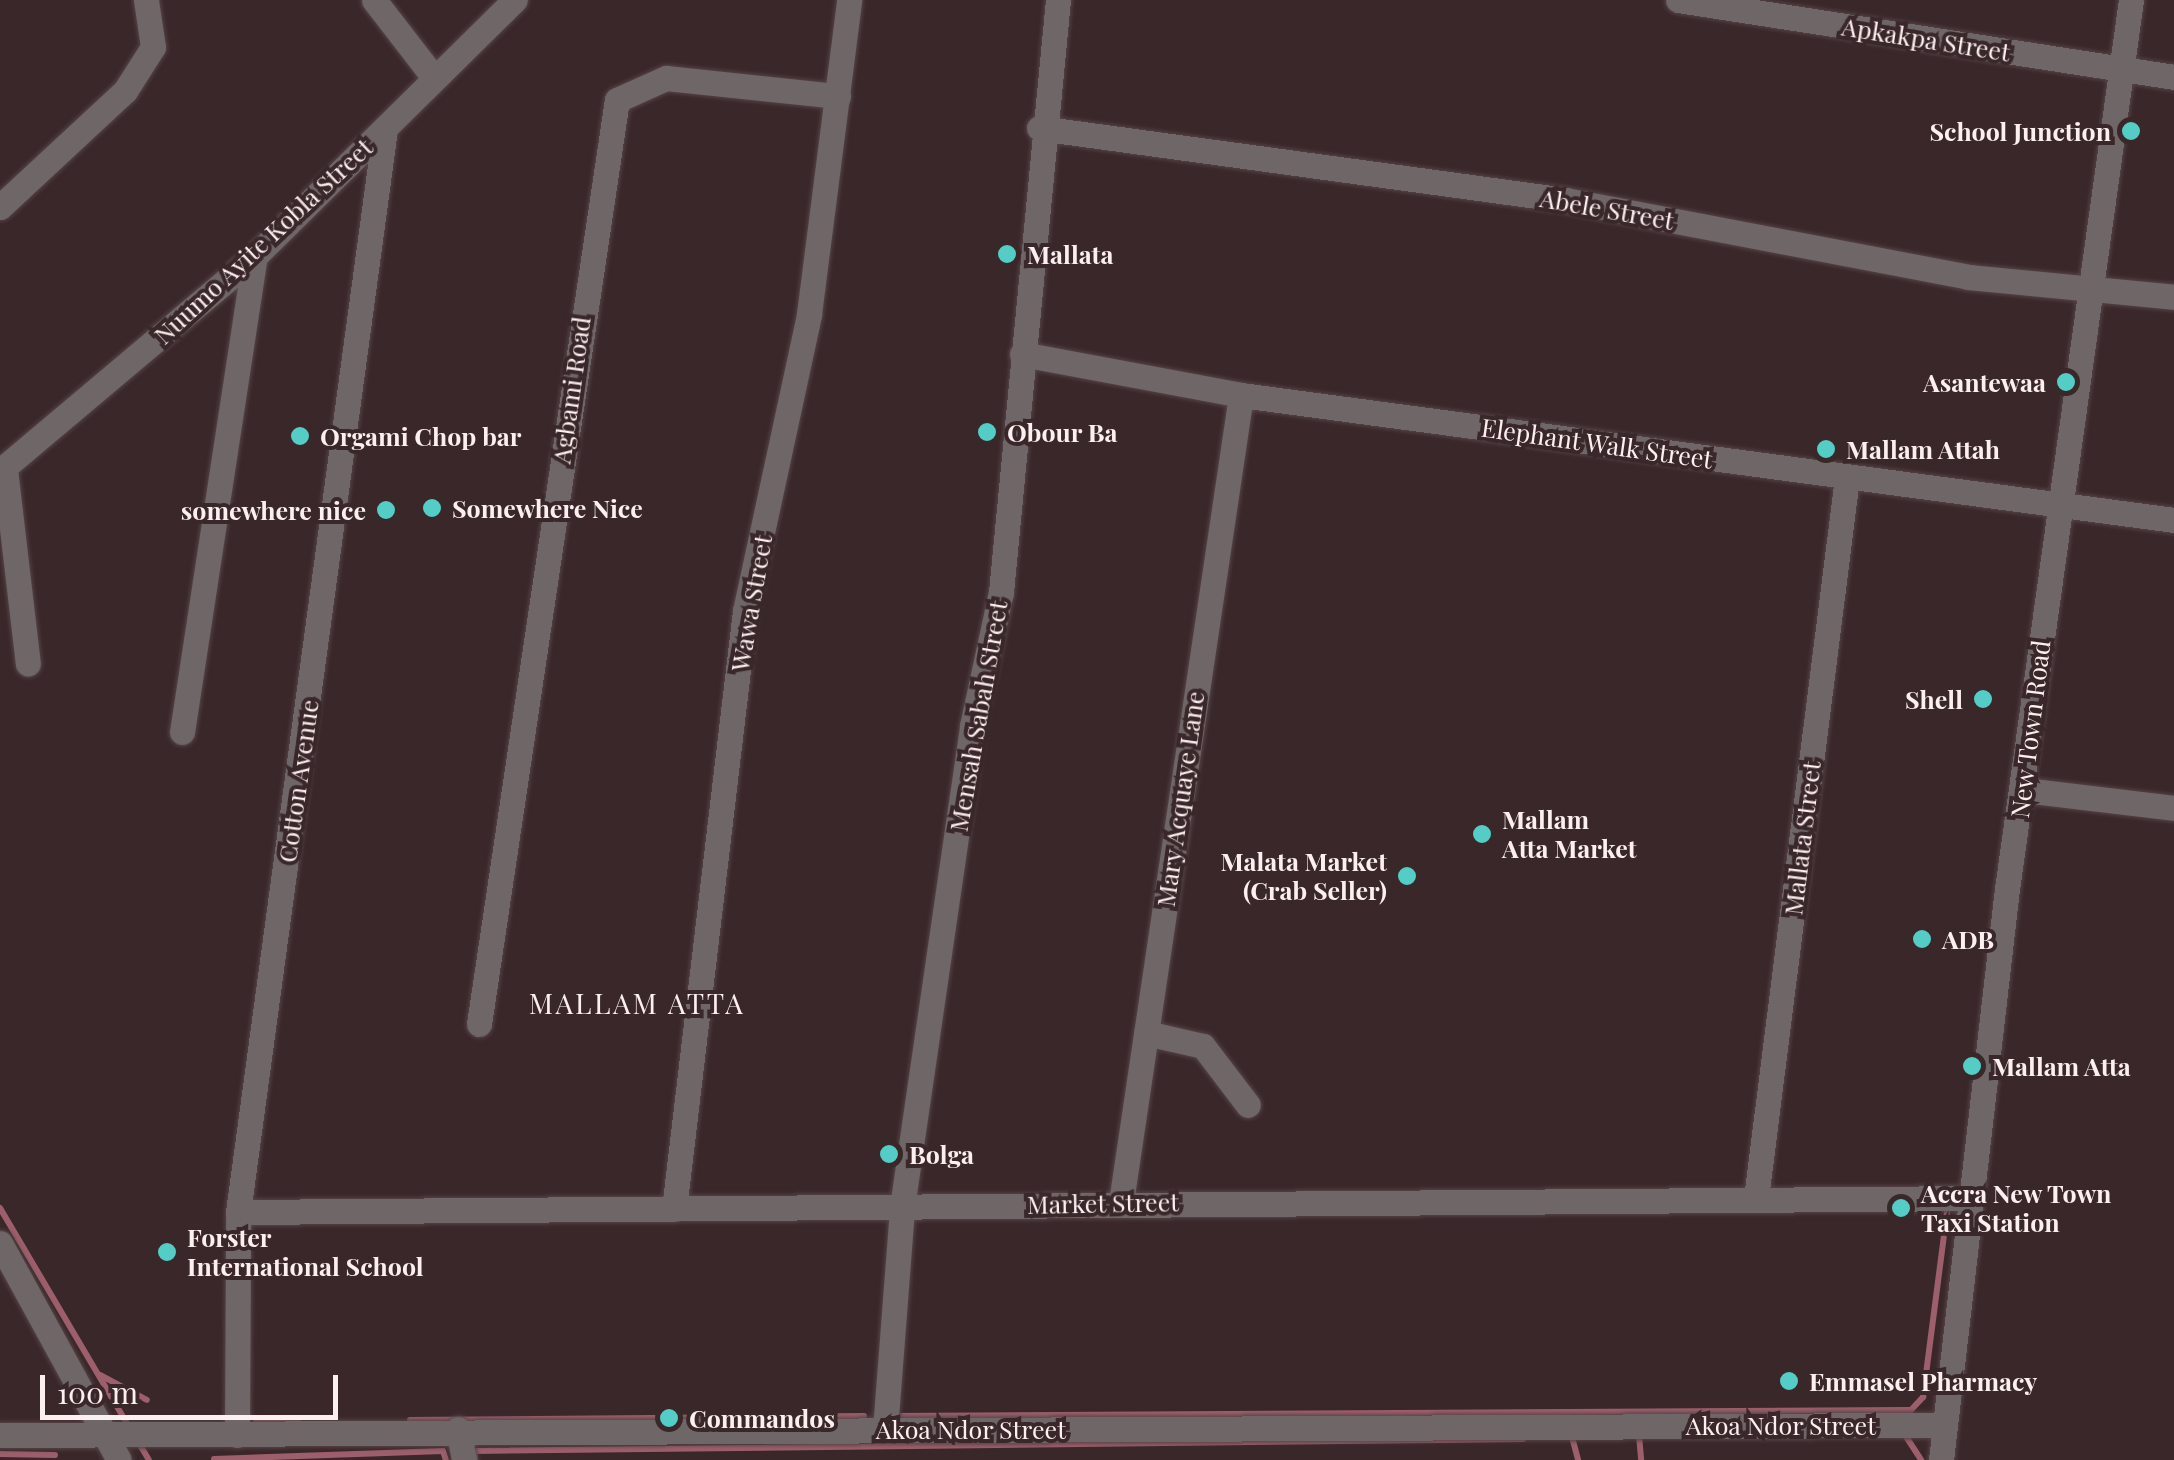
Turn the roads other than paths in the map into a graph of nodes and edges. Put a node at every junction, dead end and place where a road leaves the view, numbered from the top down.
1 (146, 0) edge
2 (374, 0) edge
3 (516, 0) edge
4 (848, 0) edge
5 (1058, 0) edge
6 (1678, 0) edge
7 (2131, 0) edge
8 (2122, 70) junction
9 (432, 76) junction
10 (2174, 78) edge
11 (838, 96) junction
12 (1039, 128) junction
13 (386, 129) junction
14 (0, 207) edge
15 (255, 256) junction
16 (2089, 286) junction
17 (2174, 297) edge
18 (1022, 354) junction
19 (1241, 395) junction
20 (2, 470) edge
21 (1847, 478) junction
22 (2057, 504) junction
23 (2174, 520) edge
24 (28, 664) dead end
25 (182, 732) dead end
26 (2024, 790) junction
27 (2174, 808) edge
28 (480, 1024) dead end
29 (1146, 1033) junction
30 (1248, 1105) dead end
31 (1756, 1198) junction
32 (1968, 1198) junction
33 (1120, 1202) junction
34 (902, 1208) junction
35 (674, 1209) junction
36 (238, 1212) junction
37 (0, 1243) edge
38 (1942, 1426) junction
39 (458, 1429) junction
40 (884, 1430) junction
41 (237, 1435) junction
42 (0, 1436) edge
43 (186, 1445) edge
44 (114, 1449) edge
45 (464, 1460) edge
46 (1940, 1460) edge

1 - 14 street
2 - 9 street
3 - 9 street, Nuumo Ayite Kobla Street
4 - 11 street, Wawa Street
5 - 12 street, Mensah Sabah Street
6 - 8 street, Apkakpa Street
7 - 8 street, New Town Road
8 - 10 street, Apkakpa Street
8 - 16 street, New Town Road
9 - 13 street, Nuumo Ayite Kobla Street
11 - 28 street, Agbami Road
11 - 35 street, Wawa Street
12 - 16 street, Abele Street
12 - 18 street, Mensah Sabah Street
13 - 15 street, Nuumo Ayite Kobla Street
13 - 36 street, Cotton Avenue
15 - 20 street, Nuumo Ayite Kobla Street
15 - 25 street
16 - 17 street, Abele Street
16 - 22 street, New Town Road
18 - 19 street, Elephant Walk Street
18 - 34 street, Mensah Sabah Street
19 - 21 street, Elephant Walk Street
19 - 29 street, Mary Acquaye Lane
20 - 24 street
21 - 22 street, Elephant Walk Street
21 - 31 street, Mallata Street
22 - 23 street, Elephant Walk Street
22 - 26 street, New Town Road
26 - 27 street
26 - 32 street, New Town Road
29 - 30 street
29 - 33 street, Mary Acquaye Lane
31 - 32 street, Market Street
31 - 33 street, Market Street
32 - 38 street, New Town Road
33 - 34 street, Market Street
34 - 35 street, Market Street
34 - 40 street, Mensah Sabah Street
35 - 36 street, Market Street
36 - 41 street, Cotton Avenue
37 - 44 street
38 - 40 street, Akoa Ndor Street
38 - 46 street, New Town Road
39 - 40 street, Akoa Ndor Street
39 - 41 street, Akoa Ndor Street
39 - 45 street
41 - 43 street, Akoa Ndor Street
42 - 44 street, Akoa Ndor Street
43 - 44 street, Akoa Ndor Street

